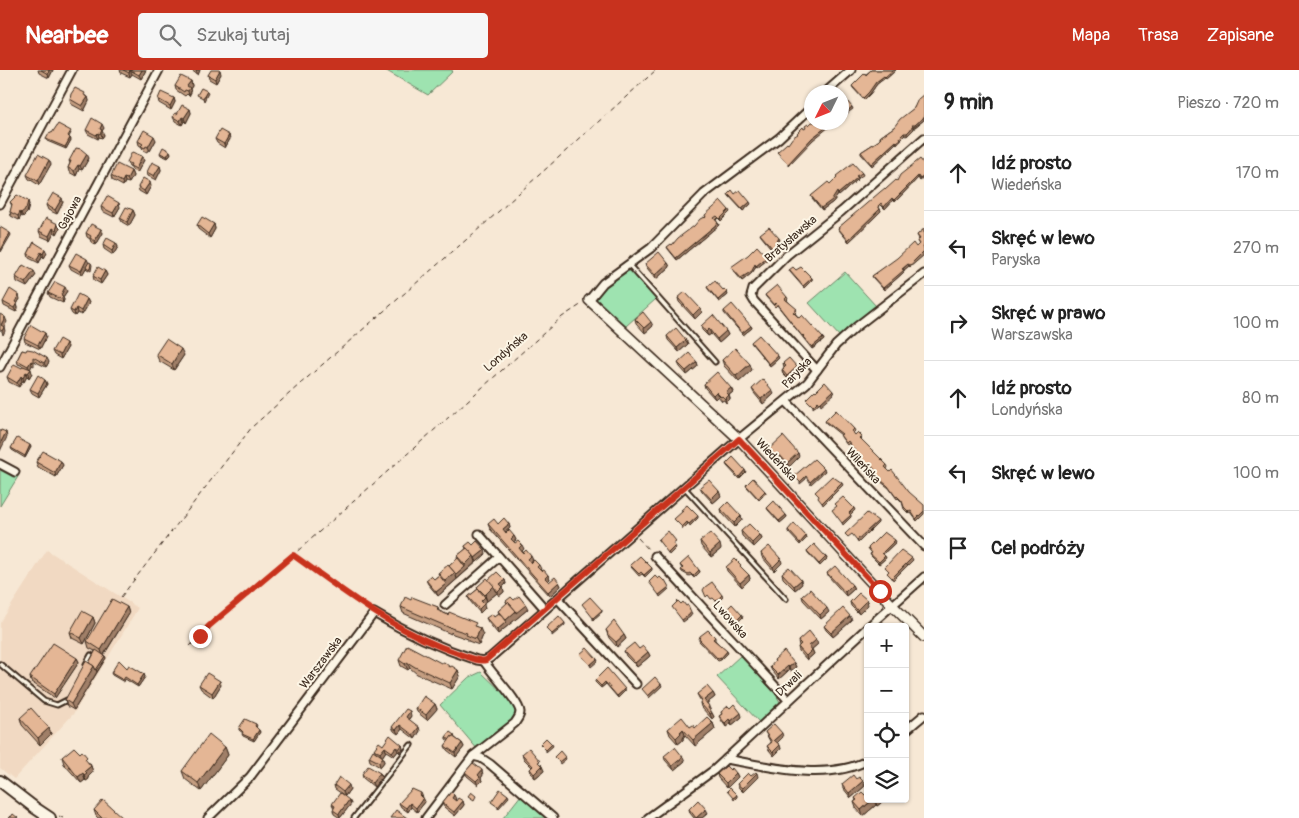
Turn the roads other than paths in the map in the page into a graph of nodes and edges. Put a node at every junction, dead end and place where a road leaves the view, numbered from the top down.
1 (72, 70) edge
2 (159, 70) edge
3 (851, 70) edge
4 (834, 85) edge
5 (804, 115) edge
6 (924, 138) edge
7 (0, 204) edge
8 (628, 264) junction
9 (924, 274) edge
10 (590, 300) joint
11 (716, 362) dead end
12 (0, 367) edge
13 (817, 370) junction
14 (786, 401) junction
15 (739, 439) junction
16 (0, 464) edge
17 (15, 472) dead end
18 (684, 487) junction
19 (479, 534) dead end
20 (924, 546) edge
21 (655, 556) road end
22 (499, 558) junction
23 (924, 577) edge
24 (558, 599) junction
25 (786, 599) dead end
26 (445, 605) dead end
27 (892, 605) junction
28 (545, 609) junction
29 (872, 623) edge
30 (864, 631) edge
31 (924, 636) edge
32 (91, 655) edge
33 (484, 661) junction
34 (0, 664) edge
35 (82, 671) edge
36 (636, 684) dead end
37 (72, 694) edge
38 (788, 700) junction
39 (924, 716) edge
40 (909, 728) edge
41 (411, 745) dead end
42 (473, 756) junction
43 (726, 758) junction
44 (864, 762) edge
45 (0, 781) edge
46 (50, 818) edge
47 (208, 818) edge
48 (354, 818) edge
49 (426, 818) edge
50 (553, 818) edge
51 (648, 818) edge

1 - 7 street
2 - 12 street, Gajowa
3 - 4 street
5 - 8 street
6 - 13 street, Bratysławska
8 - 10 street
8 - 11 lane
9 - 13 street, Paryska
10 - 15 street, Wiedeńska
13 - 14 street, Paryska
14 - 15 street, Paryska
14 - 20 street, Wileńska
15 - 18 street, Paryska
15 - 27 street, Wiedeńska
16 - 17 street
18 - 24 street, Paryska
18 - 25 lane
19 - 22 street
21 - 38 street, Lwowska
22 - 26 street
22 - 28 street
23 - 27 street, Drwali
24 - 28 street, Paryska
24 - 36 street
27 - 29 street, Drwali
27 - 31 street, Wiedeńska
28 - 33 street, Paryska
30 - 38 street, Drwali
32 - 35 lane
33 - 42 street
33 - 47 street, Warszawska
34 - 37 lane
38 - 43 street, Drwali
39 - 40 street
41 - 48 lane
42 - 49 street
42 - 50 street
43 - 44 street
43 - 51 street, Drwali
45 - 46 main road

